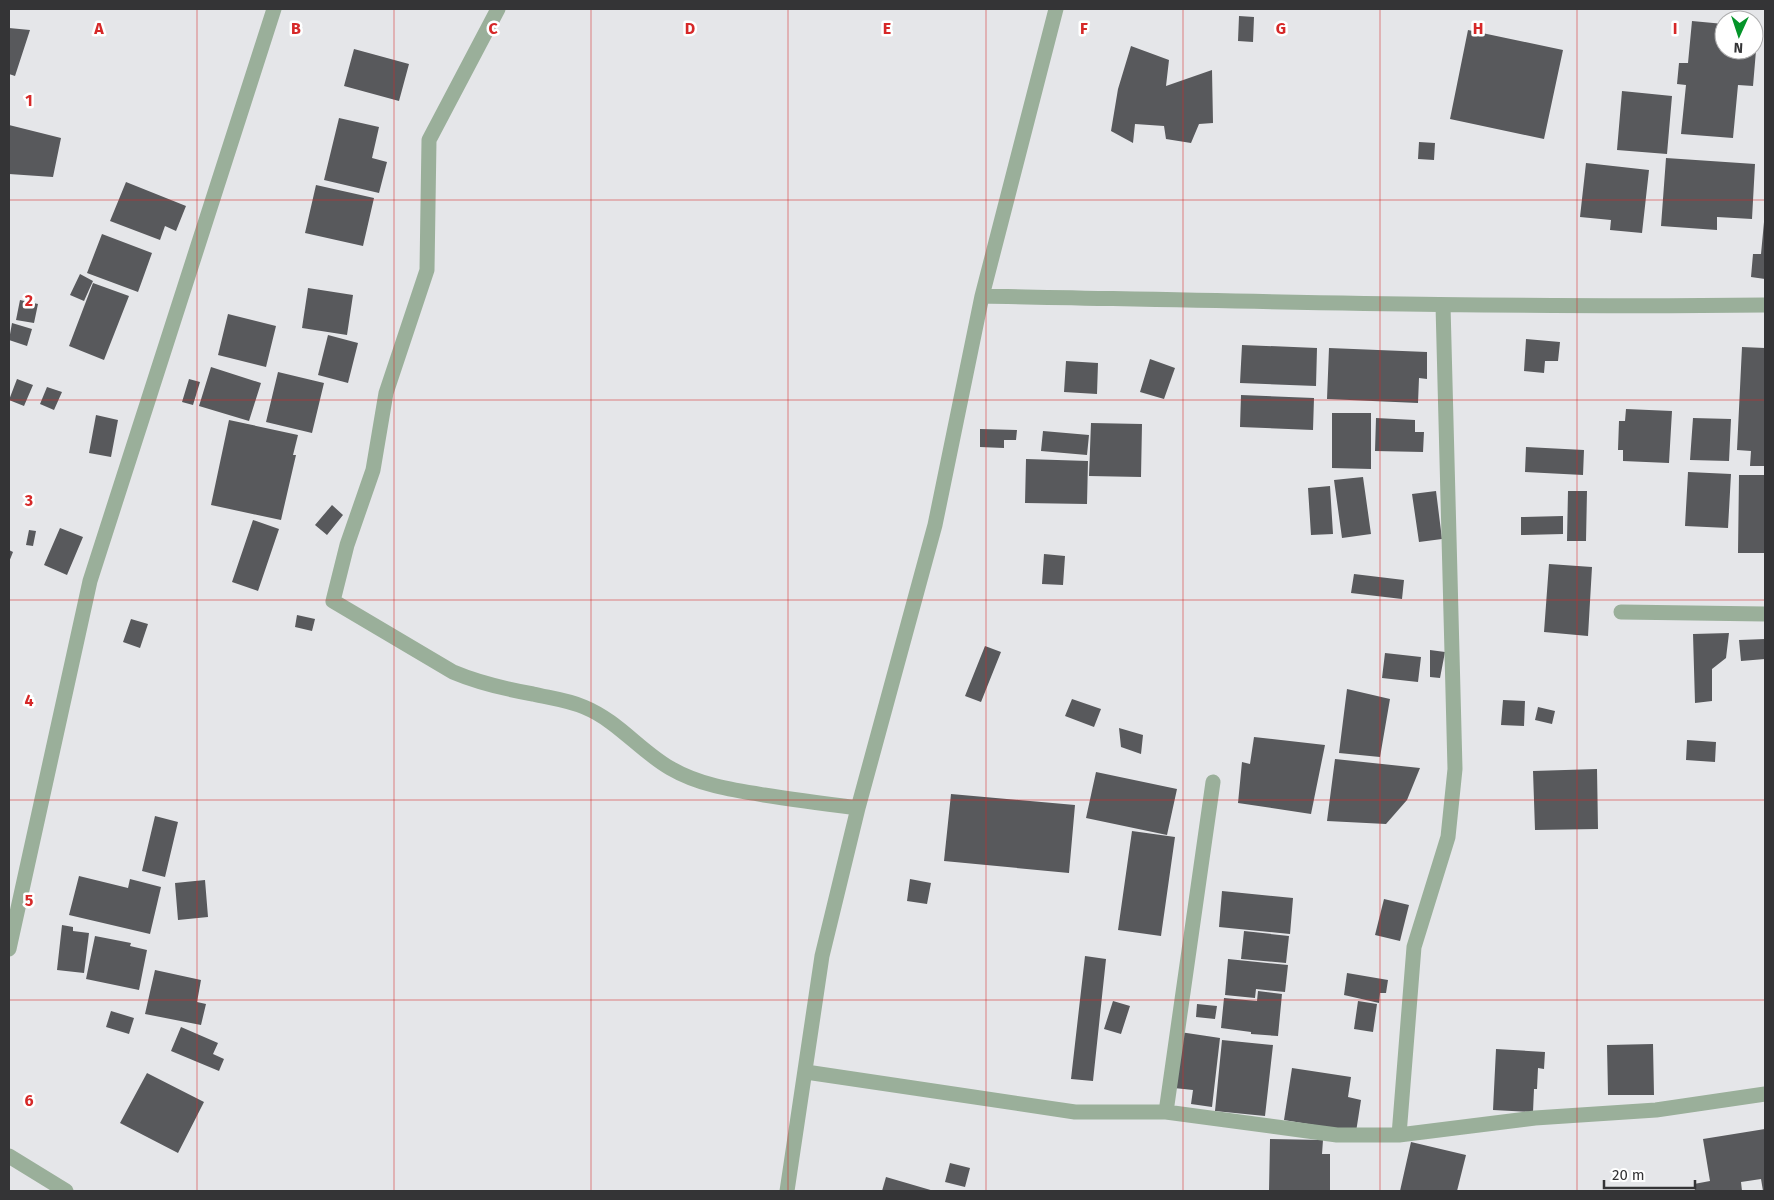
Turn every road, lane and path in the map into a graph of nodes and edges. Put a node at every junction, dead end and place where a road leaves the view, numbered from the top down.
1 (274, 9) edge
2 (498, 9) edge
3 (1056, 9) edge
4 (982, 296) junction
5 (1443, 305) junction
6 (1765, 305) edge
7 (1621, 612) dead end
8 (1765, 614) edge
9 (1212, 782) dead end
10 (858, 808) junction
11 (9, 949) edge
12 (806, 1072) junction
13 (1765, 1094) edge
14 (1166, 1112) junction
15 (1399, 1135) junction
16 (9, 1156) edge
17 (66, 1191) edge
18 (788, 1191) edge

1 - 11 street
2 - 10 street
3 - 4 street
4 - 5 street
4 - 10 street
5 - 6 street
5 - 15 street
7 - 8 street
9 - 14 street
10 - 12 street
12 - 14 street
12 - 18 street
13 - 15 street
14 - 15 street
16 - 17 street

